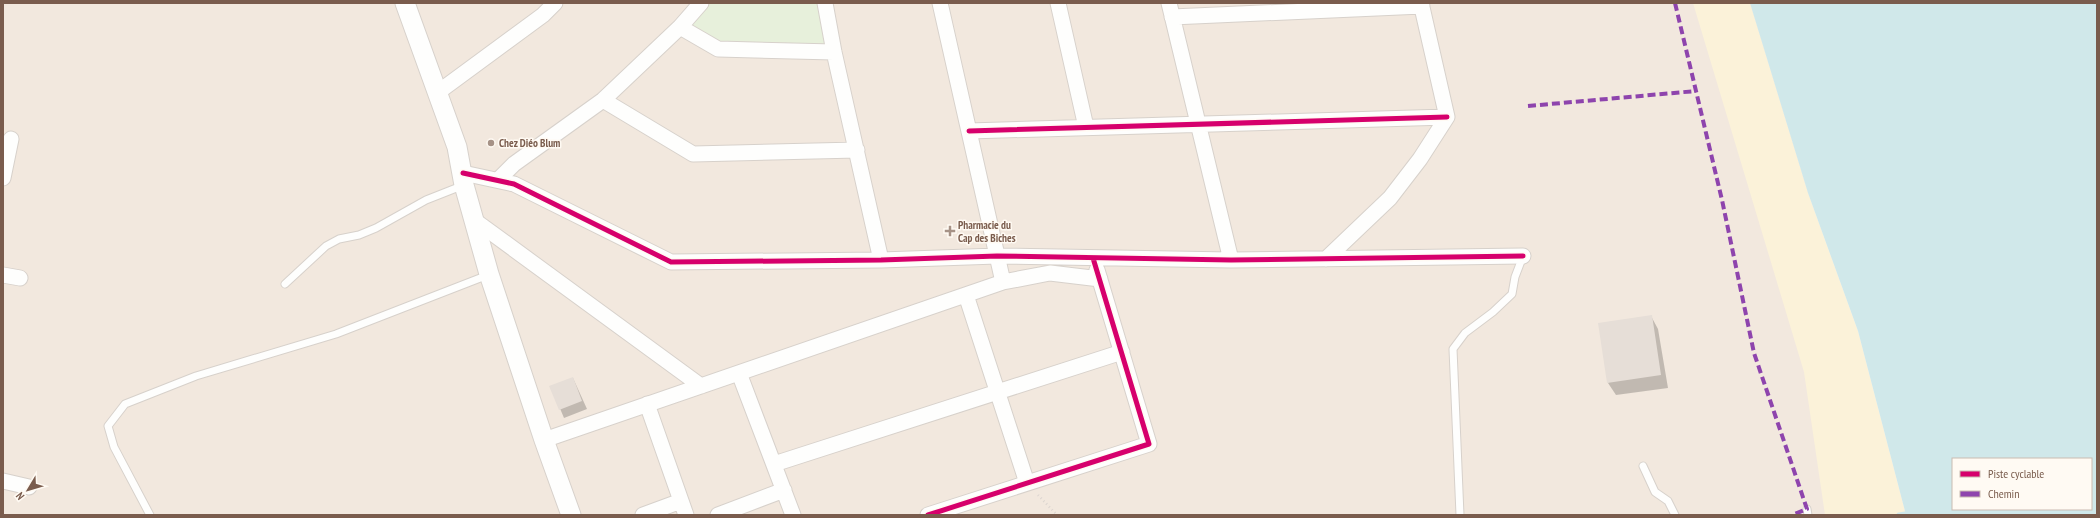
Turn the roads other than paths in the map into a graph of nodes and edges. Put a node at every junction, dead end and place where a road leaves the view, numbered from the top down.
1 (405, 3) edge
2 (555, 3) edge
3 (701, 3) edge
4 (825, 3) edge
5 (940, 3) edge
6 (1058, 3) edge
7 (1422, 5) edge
8 (541, 9) edge
9 (1170, 10) edge
10 (680, 27) junction
11 (834, 52) junction
12 (436, 93) junction
13 (603, 100) junction
14 (1447, 117) junction
15 (1198, 124) junction
16 (1086, 127) junction
17 (969, 131) junction
18 (11, 139) dead end
19 (857, 150) junction
20 (3, 178) edge
21 (463, 179) junction
22 (498, 180) junction
23 (474, 220) junction
24 (997, 256) junction
25 (1523, 256) joint
26 (1094, 258) junction
27 (1326, 259) junction
28 (881, 260) junction
29 (1231, 260) junction
30 (489, 274) junction
31 (3, 275) edge
32 (20, 278) dead end
33 (1100, 279) junction
34 (1003, 282) junction
35 (285, 284) dead end
36 (966, 295) junction
37 (1122, 352) junction
38 (739, 373) junction
39 (701, 386) junction
40 (998, 392) junction
41 (647, 404) junction
42 (544, 440) junction
43 (774, 464) junction
44 (1643, 466) dead end
45 (3, 481) edge
46 (1027, 483) junction
47 (29, 487) dead end
48 (784, 490) junction
49 (681, 501) junction
50 (150, 515) edge
51 (571, 515) edge
52 (643, 515) edge
53 (686, 515) edge
54 (718, 515) edge
55 (793, 515) edge
56 (928, 515) edge
57 (1460, 515) edge
58 (1675, 515) edge

1 - 12 street
2 - 8 street
3 - 10 street
4 - 11 street
5 - 17 street
6 - 16 street
7 - 9 street
7 - 14 street
8 - 12 street
9 - 15 street
10 - 11 street
10 - 13 street
11 - 19 street
12 - 21 street
13 - 19 street
13 - 22 street
14 - 15 street
14 - 27 street
15 - 16 street
15 - 29 street
16 - 17 street
17 - 24 street
18 - 20 street
19 - 28 street
21 - 22 street
21 - 23 street
21 - 35 lane
22 - 28 street
23 - 30 street
23 - 39 street
24 - 26 street
24 - 28 street
24 - 34 street
25 - 27 street
25 - 57 lane
26 - 29 street
26 - 33 street
27 - 29 street
30 - 42 street
30 - 50 lane
31 - 32 street
33 - 34 street
33 - 37 street
34 - 36 street
36 - 38 street
36 - 40 street
37 - 40 street
37 - 46 street
38 - 39 street
38 - 43 street
39 - 41 street
40 - 43 street
40 - 46 street
41 - 42 street
41 - 49 street
42 - 51 street
43 - 48 street
44 - 58 lane
45 - 47 street
46 - 56 street
48 - 54 street
48 - 55 street
49 - 52 street
49 - 53 street

